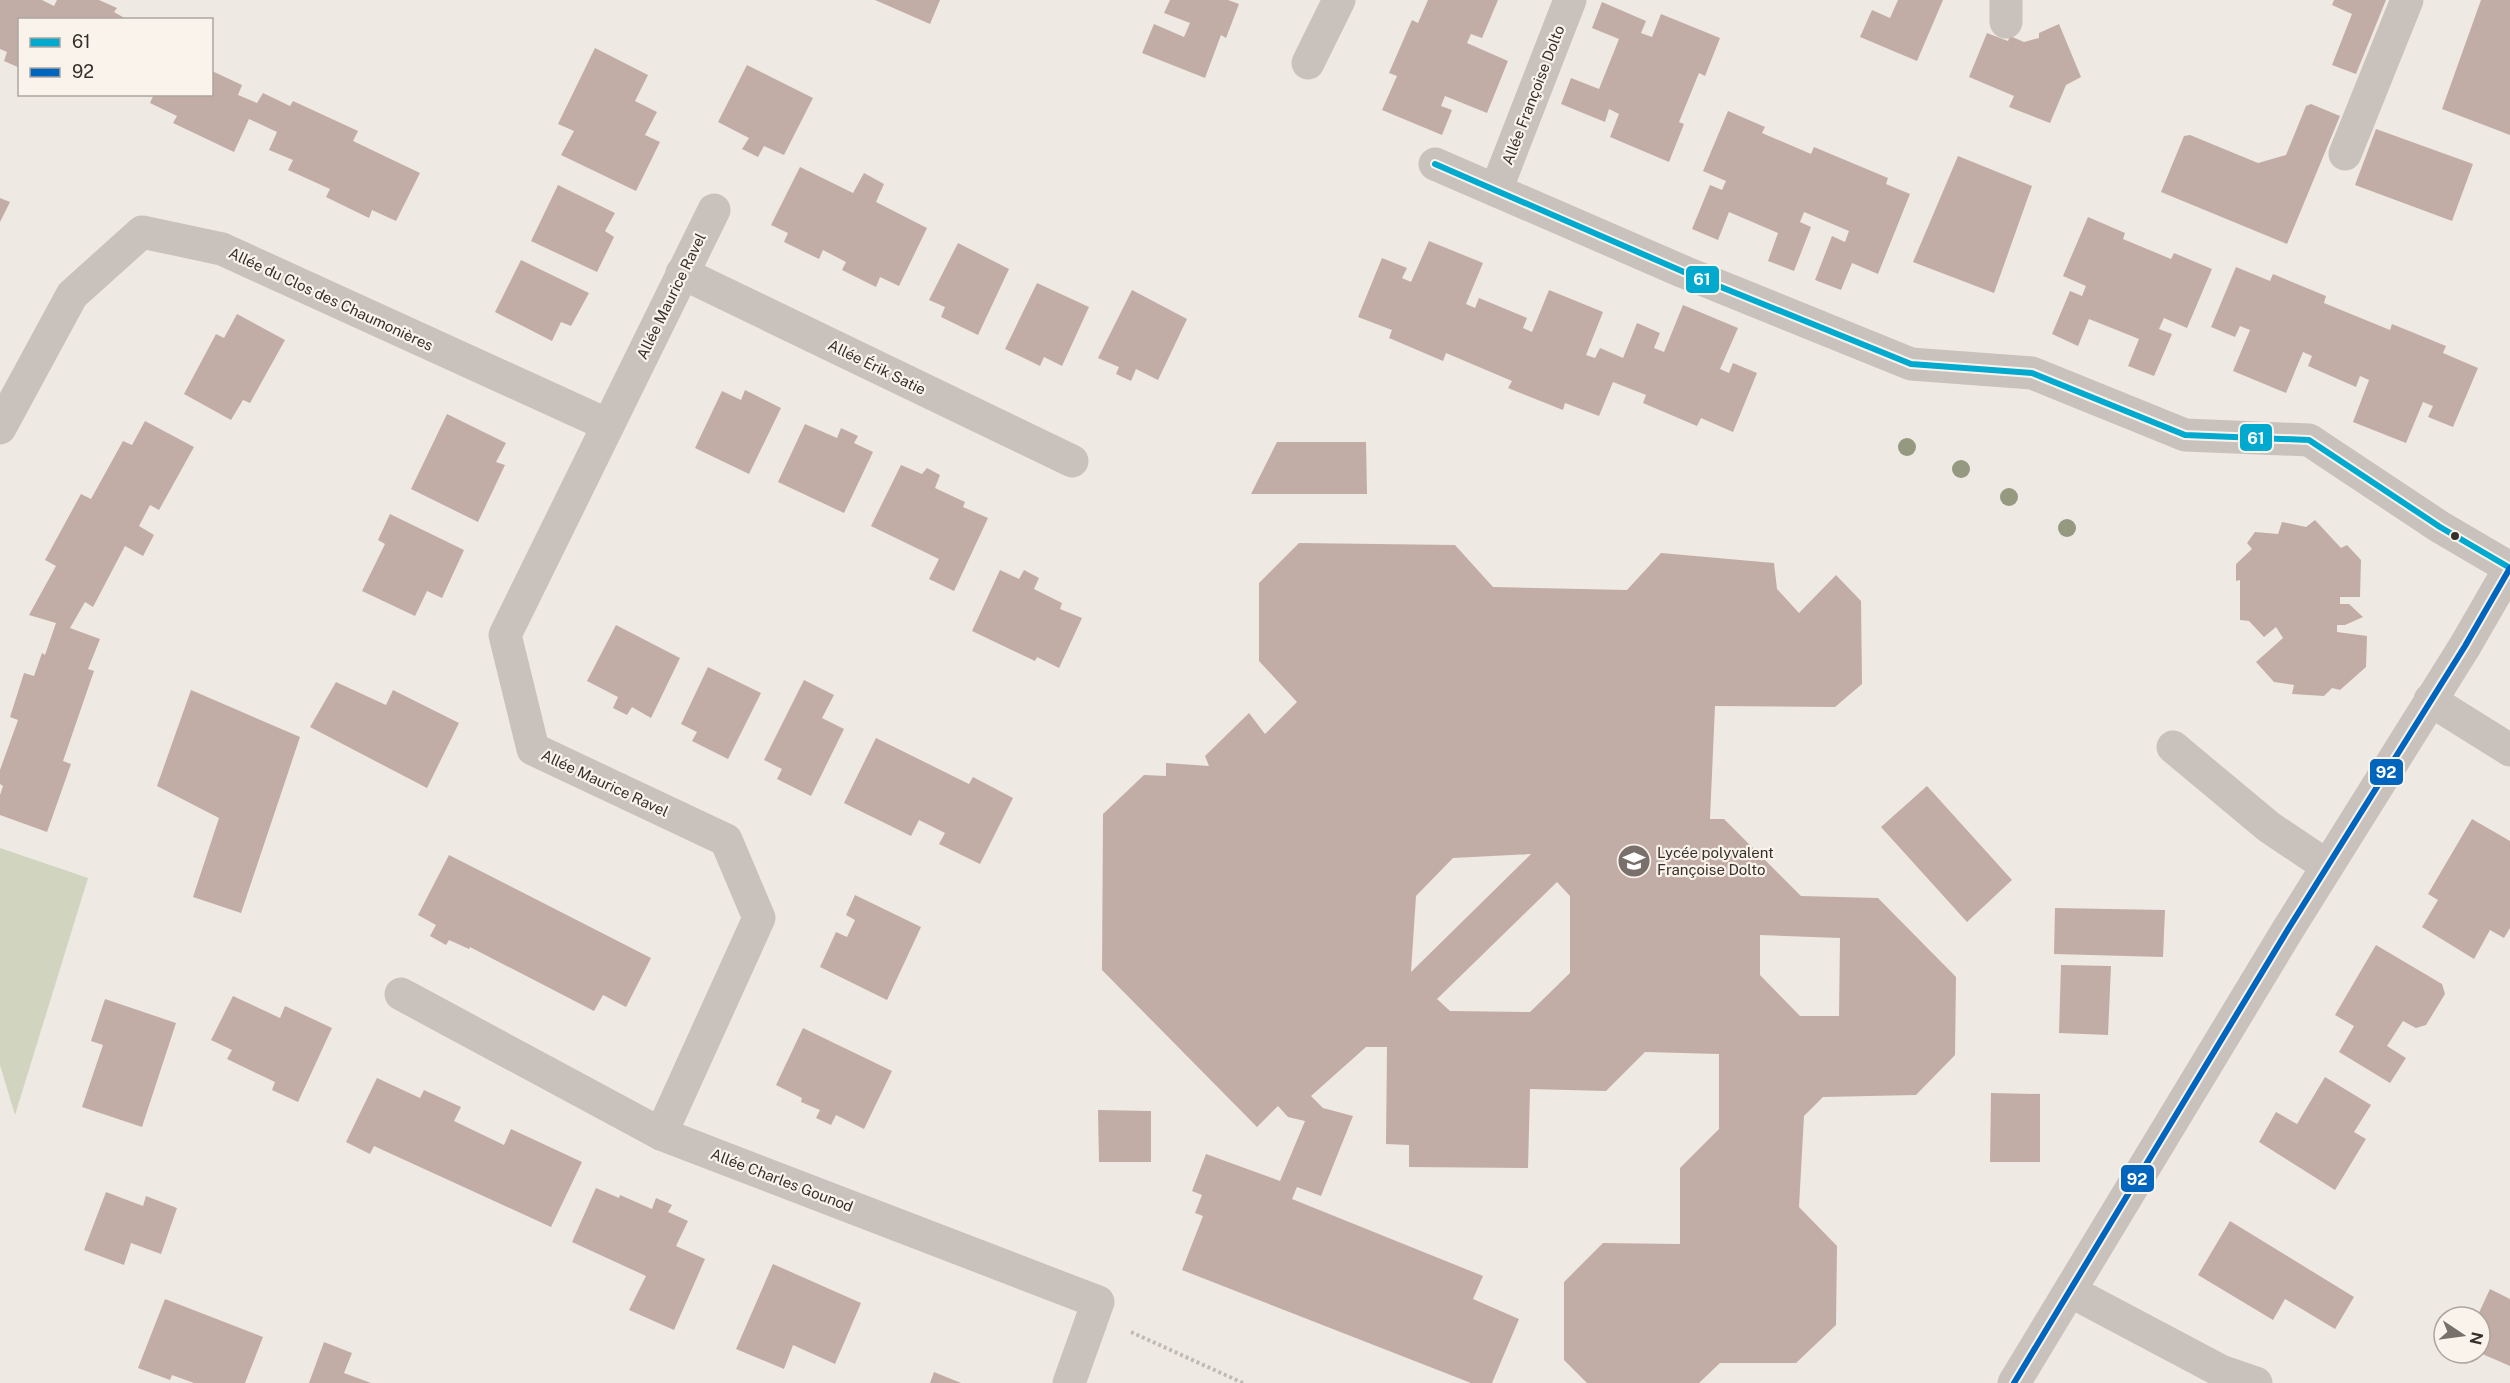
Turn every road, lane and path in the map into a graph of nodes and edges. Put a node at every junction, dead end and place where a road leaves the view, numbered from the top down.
1 (1339, 0) edge
2 (1570, 0) edge
3 (2407, 0) edge
4 (1308, 63) dead end
5 (2345, 154) dead end
6 (1435, 164) dead end
7 (1496, 190) junction
8 (714, 210) dead end
9 (682, 273) junction
10 (608, 425) junction
11 (0, 428) edge
12 (1072, 461) dead end
13 (2510, 568) edge
14 (2430, 700) junction
15 (2173, 747) dead end
16 (2510, 750) edge
17 (2327, 866) junction
18 (401, 994) dead end
19 (661, 1134) junction
20 (2070, 1291) junction
21 (1094, 1315) junction
22 (1069, 1383) edge
23 (1243, 1383) edge
24 (2014, 1383) edge
25 (2256, 1383) edge

1 - 4 street
2 - 7 street, Allée Françoise Dolto
3 - 5 street
6 - 7 street
7 - 13 street
8 - 9 street, Allée Maurice Ravel
9 - 10 street, Allée Maurice Ravel
9 - 12 street, Allée Érik Satie
10 - 11 street, Allée du Clos des Chaumonières
10 - 19 street, Allée Maurice Ravel
13 - 14 street
14 - 16 street
14 - 17 street
15 - 17 street
17 - 20 street
18 - 19 street, Allée Charles Gounod
19 - 21 street, Allée Charles Gounod
20 - 24 street
20 - 25 street
21 - 22 street
21 - 23 path

